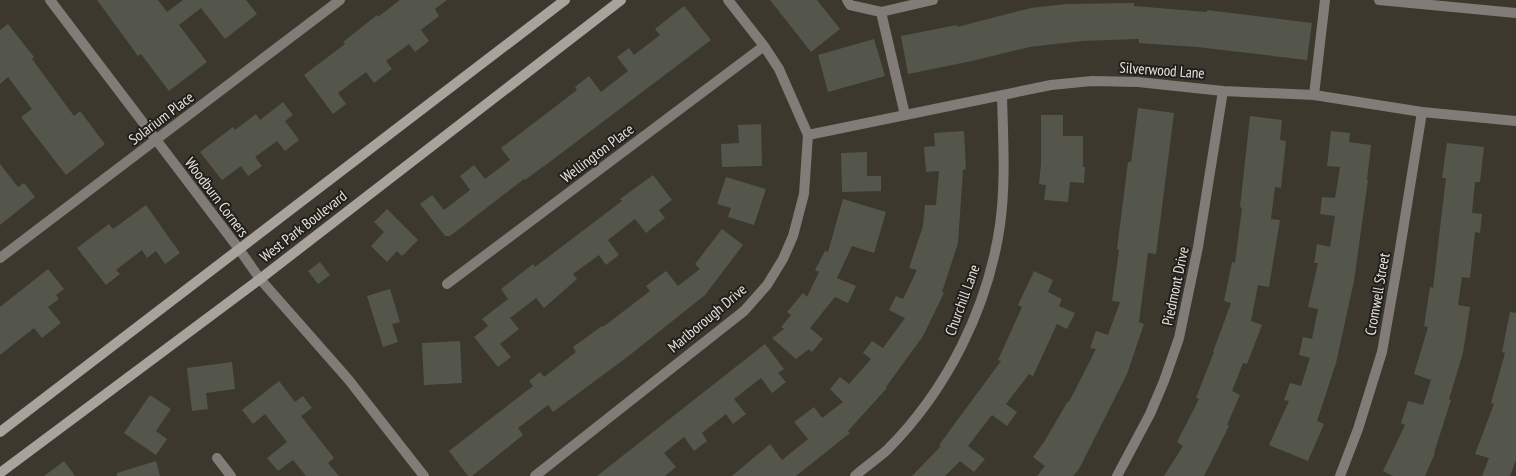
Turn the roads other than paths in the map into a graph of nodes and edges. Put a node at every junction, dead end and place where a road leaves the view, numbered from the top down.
1 (50, 0) edge
2 (340, 0) edge
3 (565, 0) edge
4 (621, 0) edge
5 (728, 0) edge
6 (847, 0) edge
7 (933, 0) edge
8 (1325, 0) edge
9 (1380, 0) edge
10 (881, 12) junction
11 (1516, 13) edge
12 (764, 46) junction
13 (1224, 91) junction
14 (1002, 95) junction
15 (1314, 95) junction
16 (1422, 112) junction
17 (905, 115) junction
18 (1516, 121) edge
19 (808, 135) junction
20 (156, 141) junction
21 (238, 249) junction
22 (0, 258) edge
23 (260, 278) junction
24 (447, 284) dead end
25 (0, 432) edge
26 (217, 458) dead end
27 (0, 473) edge
28 (231, 476) edge
29 (424, 476) edge
30 (535, 476) edge
31 (854, 476) edge
32 (1117, 476) edge
33 (1340, 476) edge

1 - 20 street, Woodburn Corners
2 - 20 street, Solarium Place
3 - 21 main road, West Park Boulevard
4 - 23 main road, West Park Boulevard
5 - 12 street, Marlborough Drive
6 - 10 street
7 - 10 street
8 - 15 street
9 - 11 street
10 - 17 street
12 - 19 street, Marlborough Drive
12 - 24 street, Wellington Place
13 - 14 street, Silverwood Lane
13 - 15 street, Silverwood Lane
13 - 32 street, Piedmont Drive
14 - 17 street, Silverwood Lane
14 - 31 street, Churchill Lane
15 - 16 street, Silverwood Lane
16 - 18 street, Silverwood Lane
16 - 33 street, Cromwell Street
17 - 19 street, Silverwood Lane
19 - 30 street, Marlborough Drive
20 - 21 street, Woodburn Corners
20 - 22 street, Solarium Place
21 - 23 street, Woodburn Corners
21 - 25 main road, West Park Boulevard
23 - 27 main road, West Park Boulevard
23 - 29 street, Woodburn Corners
26 - 28 street

